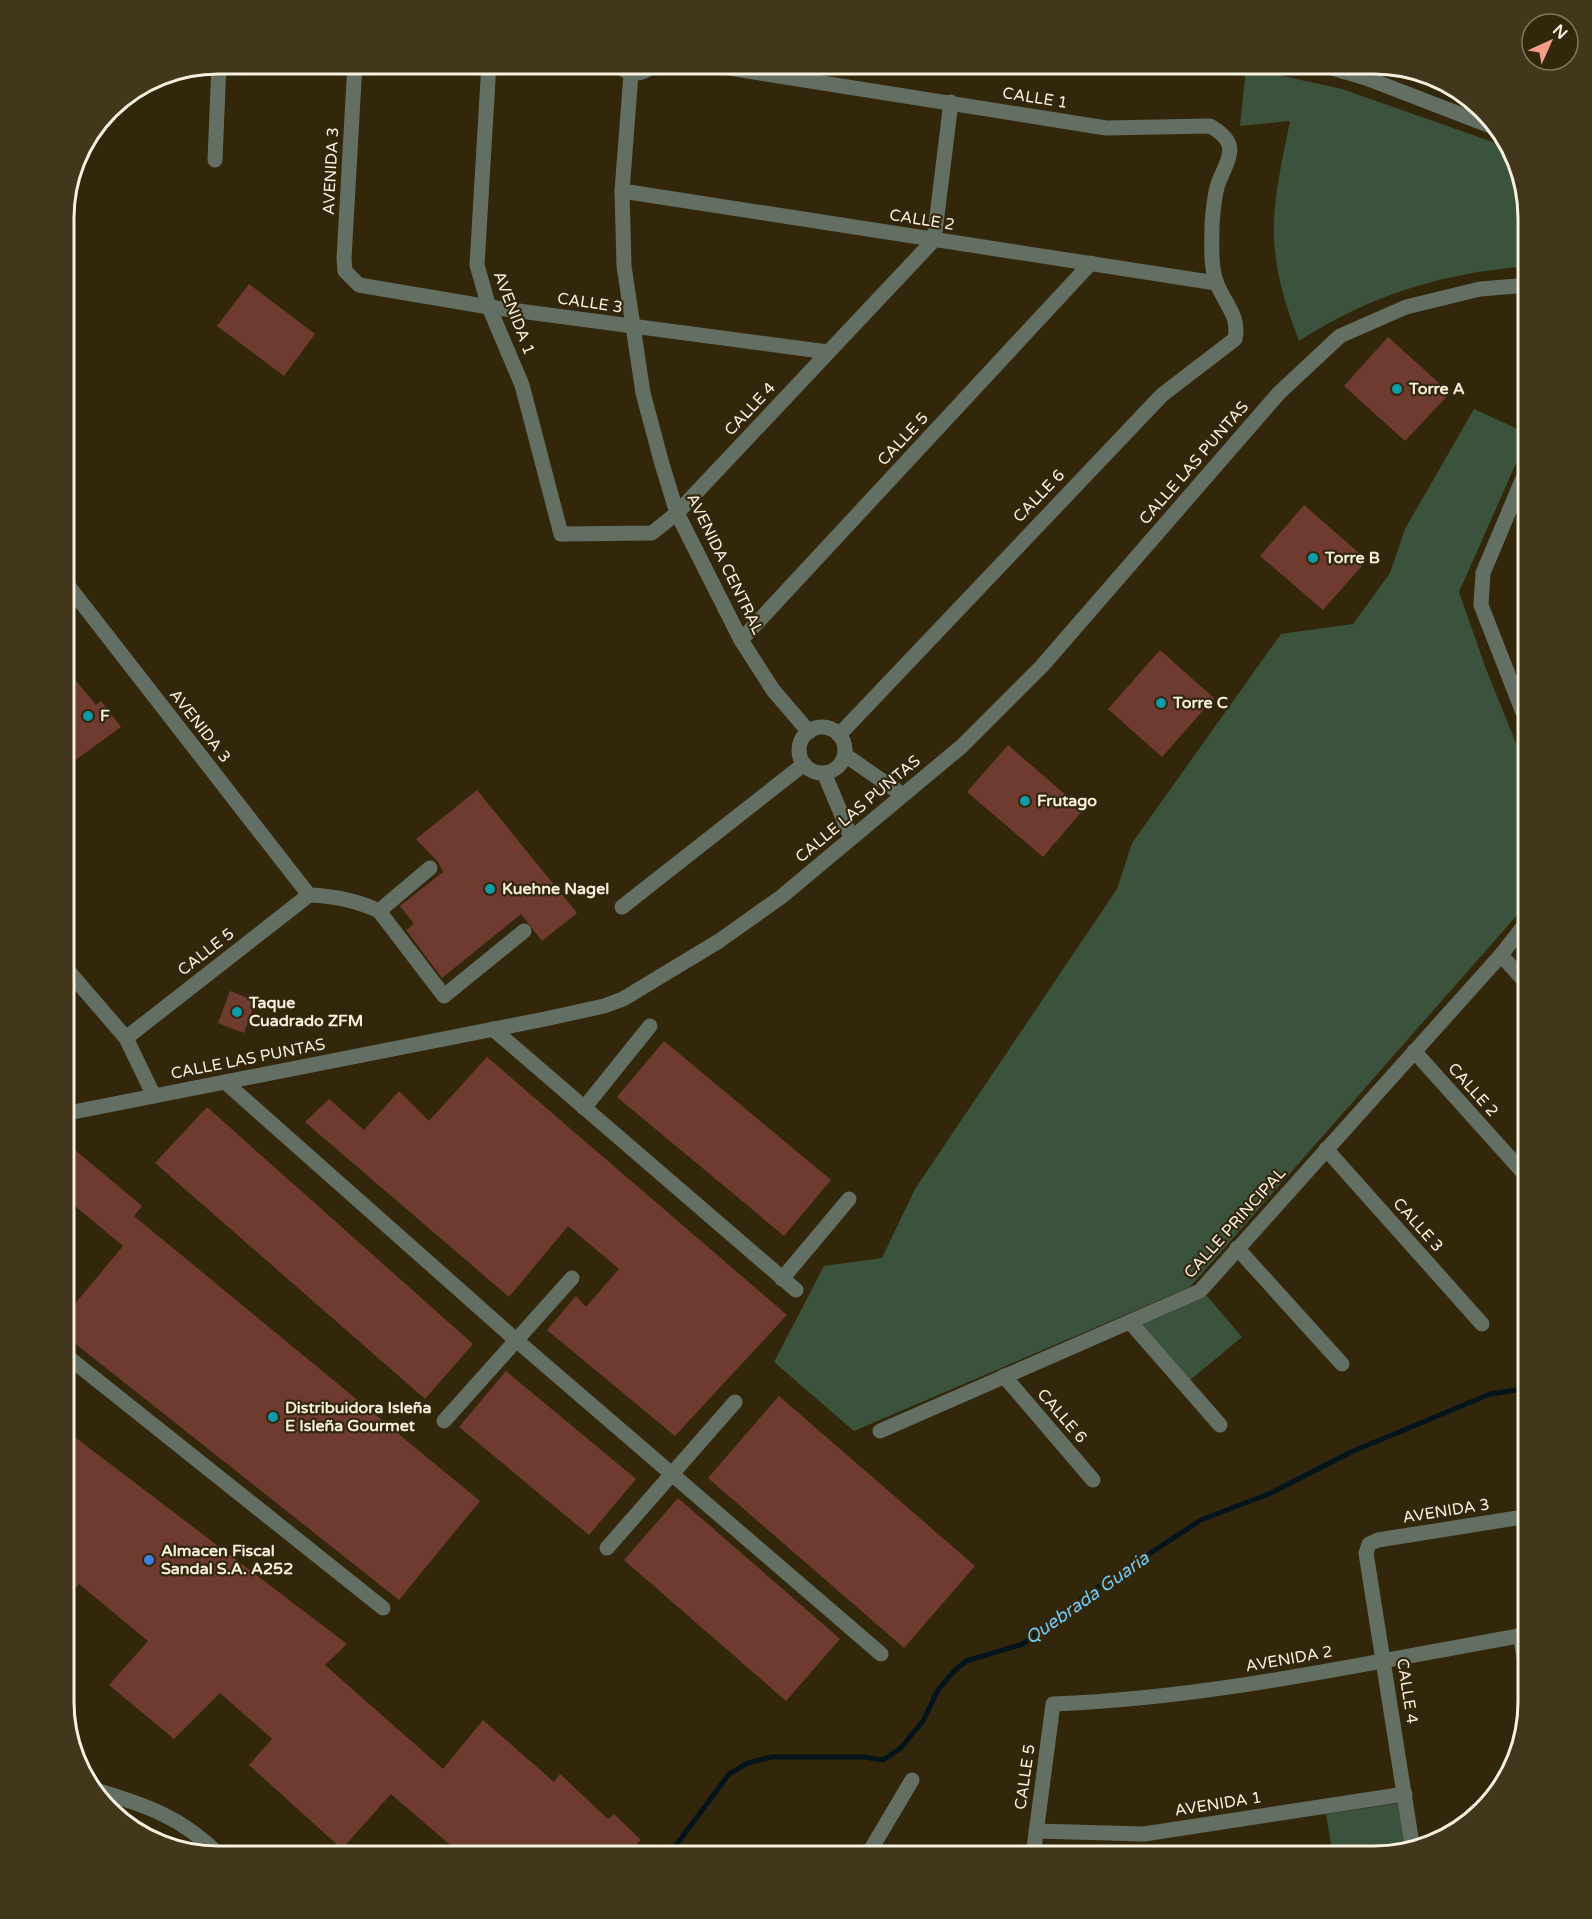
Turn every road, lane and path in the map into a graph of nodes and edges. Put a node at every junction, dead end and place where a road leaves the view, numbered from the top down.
1 (219, 74) edge
2 (355, 74) edge
3 (488, 74) edge
4 (631, 74) edge
5 (769, 74) edge
6 (1352, 74) edge
7 (1369, 74) edge
8 (1366, 78) junction
9 (951, 102) junction
10 (1481, 121) edge
11 (215, 160) dead end
12 (622, 191) junction
13 (934, 240) junction
14 (1091, 263) junction
15 (350, 279) joint
16 (1216, 283) junction
17 (1518, 286) edge
18 (489, 308) junction
19 (631, 327) junction
20 (828, 352) junction
21 (1518, 490) edge
22 (677, 513) junction
23 (561, 534) joint
24 (74, 593) edge
25 (741, 640) junction
26 (1518, 700) edge
27 (809, 732) junction
28 (839, 735) junction
29 (845, 755) junction
30 (804, 764) junction
31 (824, 773) junction
32 (903, 795) junction
33 (850, 837) junction
34 (430, 868) dead end
35 (309, 895) junction
36 (622, 907) dead end
37 (379, 911) junction
38 (524, 931) dead end
39 (1518, 933) edge
40 (1501, 955) junction
41 (1518, 974) edge
42 (73, 977) edge
43 (650, 1026) dead end
44 (493, 1029) junction
45 (126, 1038) junction
46 (1414, 1051) junction
47 (225, 1082) junction
48 (154, 1096) junction
49 (584, 1108) junction
50 (73, 1112) edge
51 (1326, 1149) junction
52 (1518, 1167) edge
53 (849, 1199) dead end
54 (1237, 1248) junction
55 (572, 1278) dead end
56 (782, 1279) junction
57 (796, 1290) dead end
58 (1130, 1322) junction
59 (1482, 1324) dead end
60 (516, 1340) junction
61 (73, 1361) edge
62 (1342, 1364) dead end
63 (1004, 1376) junction
64 (735, 1402) dead end
65 (444, 1421) dead end
66 (1220, 1425) dead end
67 (880, 1431) dead end
68 (673, 1475) junction
69 (1093, 1480) dead end
70 (1518, 1518) edge
71 (1369, 1544) joint
72 (607, 1548) dead end
73 (383, 1608) dead end
74 (1518, 1635) edge
75 (880, 1654) dead end
76 (1383, 1660) junction
77 (1053, 1704) joint
78 (912, 1780) dead end
79 (108, 1794) edge
80 (1405, 1794) junction
81 (1036, 1831) junction
82 (1411, 1840) edge
83 (210, 1845) edge
84 (873, 1846) edge
85 (1034, 1846) edge

1 - 11 street
2 - 15 street, AVENIDA 3
3 - 18 street, AVENIDA 1
4 - 12 street, AVENIDA CENTRAL
5 - 9 street, CALLE 1
6 - 8 street
7 - 8 street
8 - 10 street
9 - 13 street
9 - 16 street, CALLE 1
12 - 13 street, CALLE 2
12 - 19 street, AVENIDA CENTRAL
13 - 14 street, CALLE 2
13 - 20 street, CALLE 4
14 - 16 street, CALLE 2
14 - 25 street, CALLE 5
15 - 18 street, CALLE 3
16 - 28 street, CALLE 6
17 - 32 street, CALLE LAS PUNTAS
18 - 19 street, CALLE 3
18 - 23 street, AVENIDA 1
19 - 20 street, CALLE 3
19 - 22 street, AVENIDA CENTRAL
20 - 22 street, CALLE 4
21 - 26 street
22 - 23 street, CALLE 4
22 - 25 street, AVENIDA CENTRAL
24 - 35 street, AVENIDA 3
25 - 27 street, AVENIDA CENTRAL
27 - 28 street
27 - 30 street
28 - 29 street
29 - 31 street
29 - 32 street
30 - 31 street
30 - 36 street
31 - 33 street
32 - 33 street, CALLE LAS PUNTAS
33 - 44 street, CALLE LAS PUNTAS
34 - 37 street
35 - 37 street
35 - 45 street, CALLE 5
37 - 38 street
39 - 40 street, CALLE PRINCIPAL
40 - 41 street
40 - 46 street, CALLE PRINCIPAL
42 - 45 street
43 - 49 street
44 - 47 street, CALLE LAS PUNTAS
44 - 49 street
45 - 48 street
46 - 51 street, CALLE PRINCIPAL
46 - 52 street, CALLE 2
47 - 48 street, CALLE LAS PUNTAS
47 - 60 street
48 - 50 street, CALLE LAS PUNTAS
49 - 56 street
51 - 54 street, CALLE PRINCIPAL
51 - 59 street, CALLE 3
53 - 56 street
54 - 58 street, CALLE PRINCIPAL
54 - 62 street
55 - 60 street
56 - 57 street
58 - 63 street, CALLE PRINCIPAL
58 - 66 street
60 - 65 street
60 - 68 street
61 - 73 street
63 - 67 street, CALLE PRINCIPAL
63 - 69 street, CALLE 6
64 - 68 street
68 - 72 street
68 - 75 street
70 - 71 street, AVENIDA 3
71 - 76 street, CALLE 4
74 - 76 street, AVENIDA 2
76 - 77 street, AVENIDA 2
76 - 80 street, CALLE 4
77 - 81 street, CALLE 5
78 - 84 street
79 - 83 street
80 - 81 street, AVENIDA 1
80 - 82 street, CALLE 4
81 - 85 street, CALLE 5

